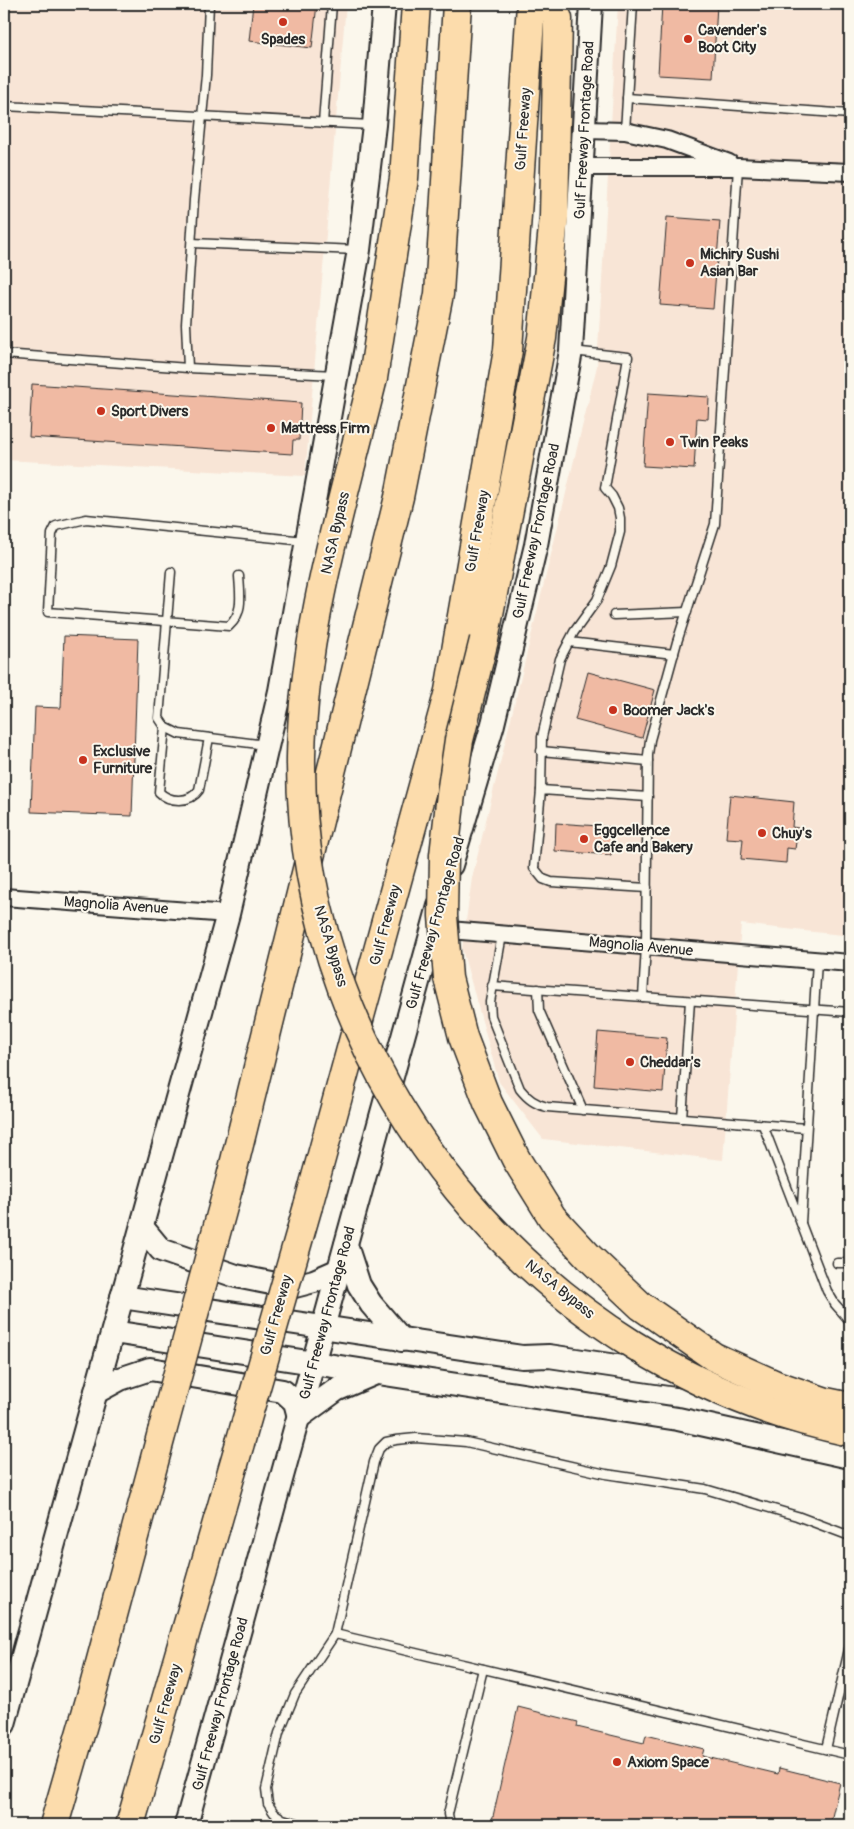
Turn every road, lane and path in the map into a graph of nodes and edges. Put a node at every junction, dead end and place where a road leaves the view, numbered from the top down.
1 (209, 4) edge
2 (332, 4) edge
3 (384, 4) edge
4 (416, 4) edge
5 (457, 4) edge
6 (531, 4) edge
7 (552, 4) edge
8 (592, 4) edge
9 (633, 4) edge
10 (627, 98) junction
11 (4, 106) edge
12 (850, 114) edge
13 (201, 116) junction
14 (323, 123) junction
15 (374, 126) junction
16 (585, 130) junction
17 (625, 131) junction
18 (582, 167) junction
19 (738, 167) junction
20 (850, 172) edge
21 (192, 243) junction
22 (360, 250) junction
23 (571, 351) junction
24 (4, 354) edge
25 (188, 368) junction
26 (337, 375) junction
27 (307, 542) junction
28 (171, 572) dead end
29 (239, 576) dead end
30 (687, 612) junction
31 (614, 615) dead end
32 (168, 621) junction
33 (569, 642) junction
34 (674, 654) junction
35 (165, 727) junction
36 (209, 738) junction
37 (268, 745) junction
38 (541, 751) junction
39 (648, 761) junction
40 (541, 790) junction
41 (648, 797) junction
42 (646, 888) junction
43 (4, 897) edge
44 (228, 914) junction
45 (433, 929) junction
46 (502, 934) junction
47 (646, 946) junction
48 (817, 961) junction
49 (850, 963) edge
50 (492, 986) junction
51 (538, 989) junction
52 (643, 997) junction
53 (690, 1000) junction
54 (814, 1010) junction
55 (850, 1012) edge
56 (583, 1110) junction
57 (682, 1118) junction
58 (763, 1125) junction
59 (806, 1128) junction
60 (801, 1223) junction
61 (142, 1227) junction
62 (346, 1245) junction
63 (838, 1263) dead end
64 (850, 1263) edge
65 (339, 1270) junction
66 (122, 1297) junction
67 (850, 1321) edge
68 (323, 1328) junction
69 (113, 1332) junction
70 (402, 1340) junction
71 (314, 1363) junction
72 (376, 1372) junction
73 (96, 1392) junction
74 (850, 1392) edge
75 (850, 1407) edge
76 (299, 1417) junction
77 (850, 1432) edge
78 (850, 1456) edge
79 (850, 1536) edge
80 (335, 1634) junction
81 (850, 1645) edge
82 (483, 1669) junction
83 (4, 1724) edge
84 (826, 1749) junction
85 (850, 1755) edge
86 (54, 1825) edge
87 (130, 1825) edge
88 (186, 1825) edge
89 (304, 1825) edge
90 (450, 1825) edge

1 - 13 lane
2 - 14 lane
3 - 15 main road
4 - 77 highway, NASA Bypass, bridge
5 - 86 highway, bridge
6 - 87 highway, Gulf Freeway, bridge
7 - 75 highway, bridge
8 - 16 main road, Gulf Freeway Frontage Road
9 - 10 lane
10 - 12 lane
10 - 17 lane
11 - 13 lane
13 - 14 lane
13 - 21 lane
14 - 15 lane
15 - 22 main road
16 - 17 street
16 - 18 main road, Gulf Freeway Frontage Road
17 - 19 street
18 - 19 street
18 - 23 main road, Gulf Freeway Frontage Road
19 - 20 street
19 - 30 lane
21 - 22 lane
21 - 25 lane
22 - 26 main road
23 - 33 lane
23 - 45 main road, Gulf Freeway Frontage Road
24 - 25 lane
25 - 26 lane
26 - 27 main road
27 - 32 lane
27 - 37 main road
28 - 32 lane
29 - 32 lane
30 - 31 lane
30 - 34 lane
32 - 35 lane
33 - 34 lane
33 - 38 lane
34 - 39 lane
35 - 36 lane
35 - 36 lane
36 - 37 lane
37 - 44 main road
38 - 39 lane
38 - 40 lane
39 - 41 lane
40 - 41 lane
40 - 42 lane
41 - 42 lane
42 - 47 lane
43 - 44 street, Magnolia Avenue
44 - 61 main road
45 - 46 street, Magnolia Avenue
45 - 62 main road, Gulf Freeway Frontage Road
46 - 47 street, Magnolia Avenue
46 - 50 lane
47 - 48 street, Magnolia Avenue
47 - 52 lane
48 - 49 street, Magnolia Avenue
48 - 54 lane
50 - 51 lane
50 - 56 lane
51 - 52 lane
51 - 56 lane
52 - 53 lane
53 - 54 lane
53 - 57 lane
54 - 55 lane
54 - 59 lane
56 - 57 lane
57 - 58 lane
58 - 59 lane
58 - 60 lane
59 - 60 lane
60 - 67 lane
61 - 65 main road
61 - 66 main road
62 - 65 main road, Gulf Freeway Frontage Road
62 - 70 main road
63 - 64 lane
65 - 68 main road, Gulf Freeway Frontage Road
66 - 68 main road
66 - 69 main road
68 - 70 main road
68 - 71 main road, Gulf Freeway Frontage Road
69 - 71 main road
69 - 73 main road
70 - 74 main road
71 - 72 main road
71 - 76 main road, Gulf Freeway Frontage Road
72 - 76 main road
72 - 78 main road
73 - 76 main road
73 - 83 main road
76 - 88 main road, Gulf Freeway Frontage Road
79 - 80 lane
80 - 82 lane
80 - 89 lane
81 - 84 lane
82 - 84 lane
82 - 90 lane
84 - 85 lane

